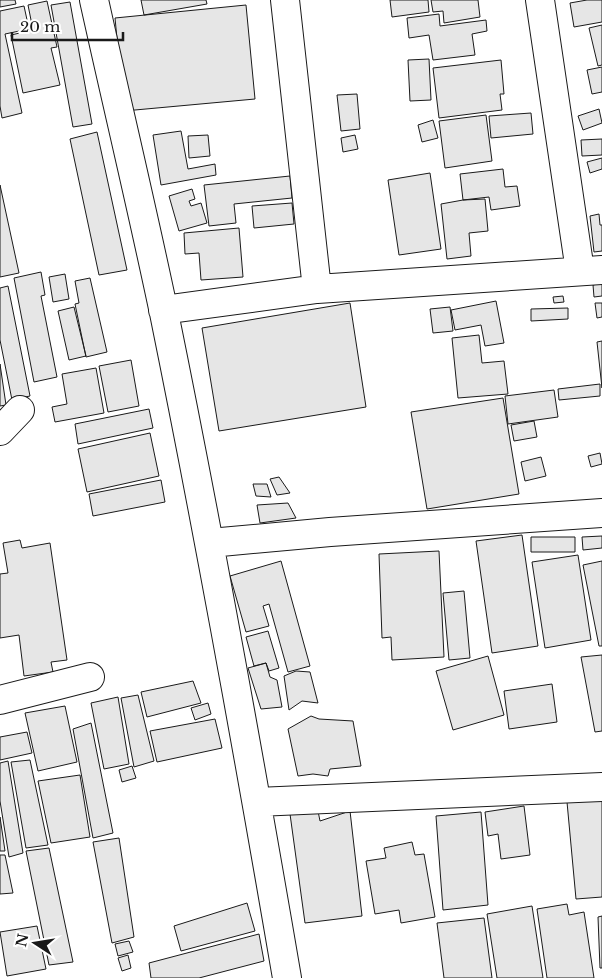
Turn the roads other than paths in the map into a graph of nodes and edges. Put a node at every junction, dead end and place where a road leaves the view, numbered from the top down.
1 (94, 0) edge
2 (285, 0) edge
3 (540, 0) edge
4 (591, 270) edge
5 (317, 289) junction
6 (163, 310) junction
7 (20, 410) dead end
8 (0, 430) edge
9 (602, 513) edge
10 (210, 543) junction
11 (90, 677) dead end
12 (0, 700) edge
13 (602, 787) edge
14 (257, 802) junction
15 (287, 978) edge

1 - 6 street
2 - 5 street
3 - 4 street
4 - 5 street
5 - 6 street
6 - 10 street
7 - 8 street
9 - 10 street
10 - 14 street
11 - 12 street
13 - 14 street
14 - 15 street

